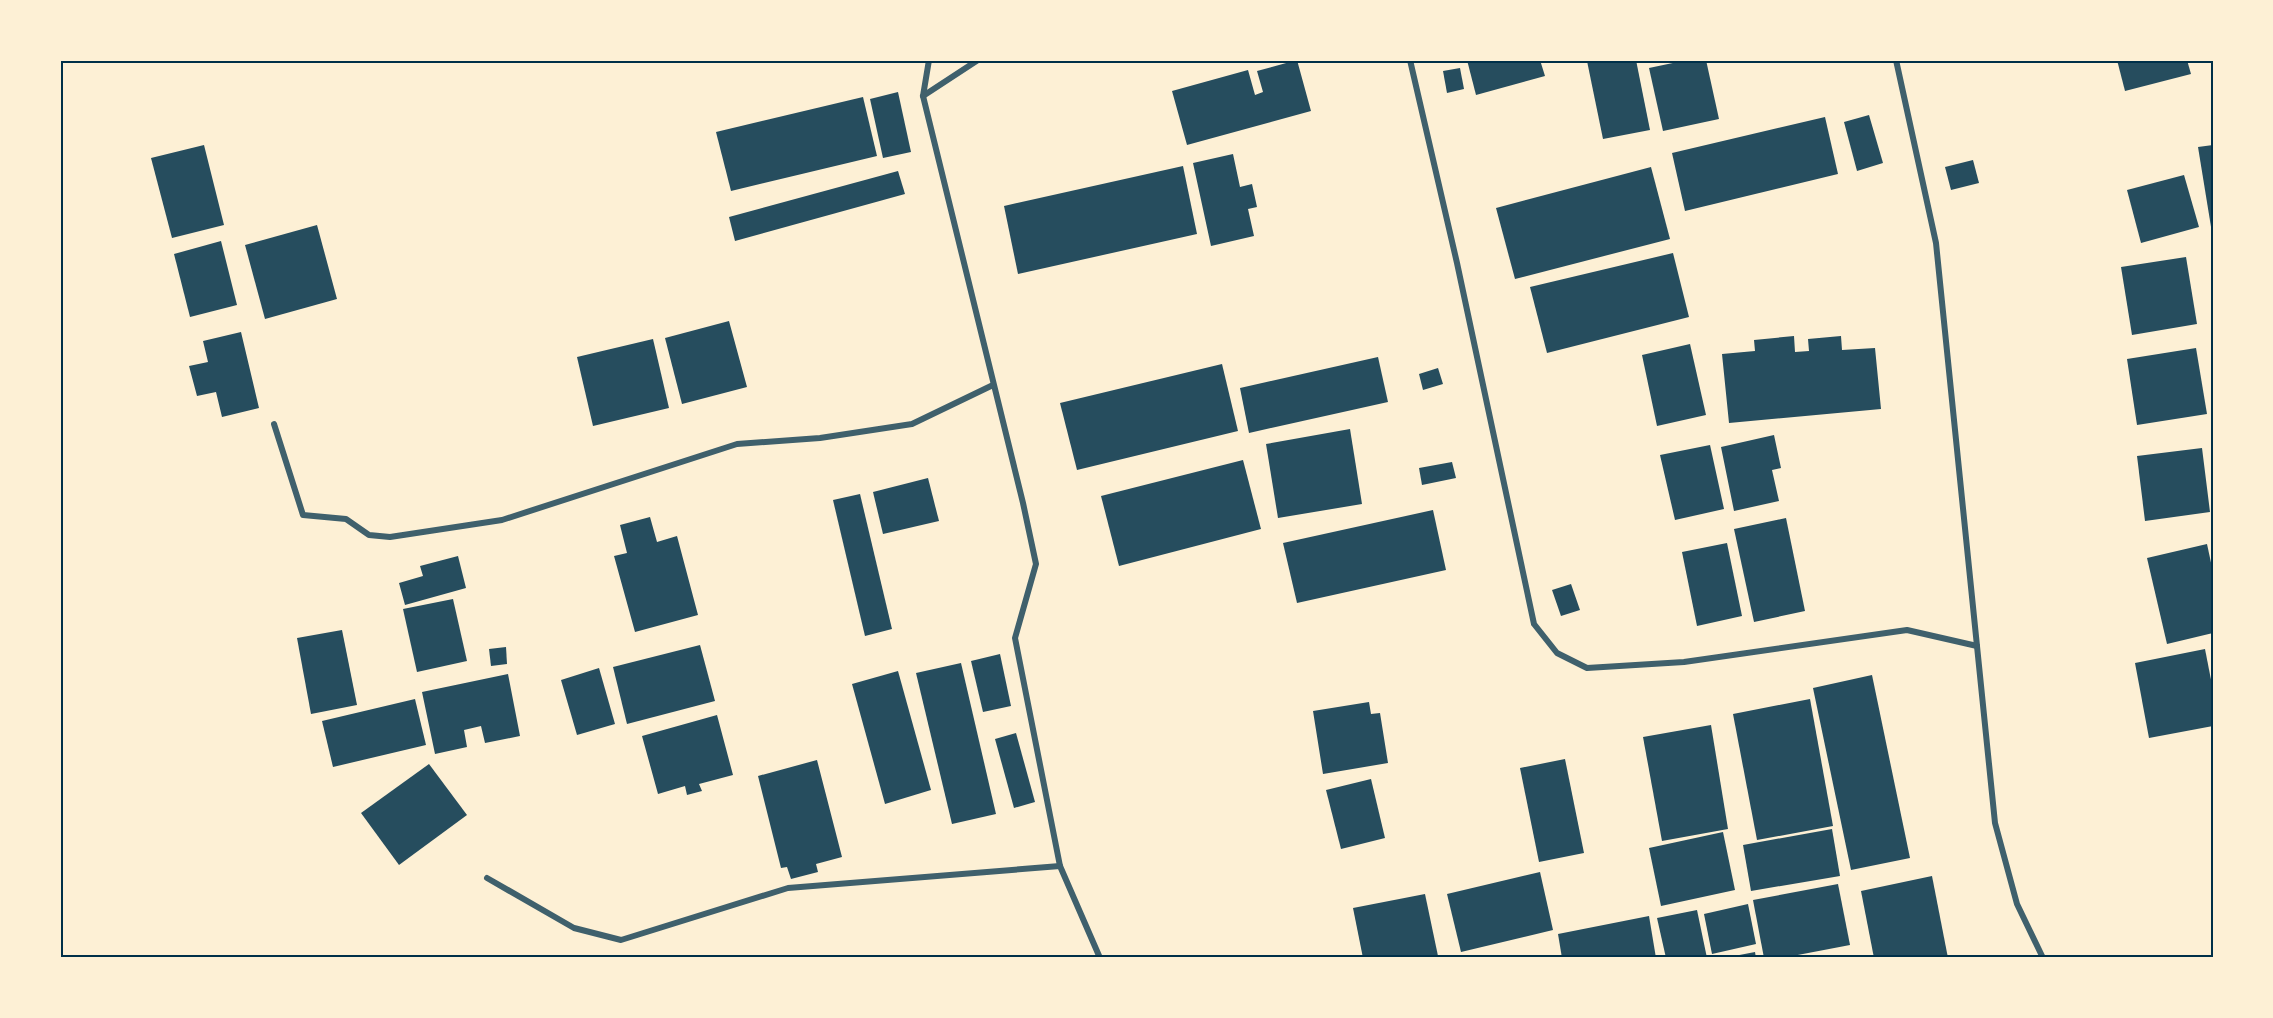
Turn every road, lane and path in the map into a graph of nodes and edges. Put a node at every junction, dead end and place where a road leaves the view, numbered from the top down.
1 (929, 60) edge
2 (978, 60) edge
3 (1410, 60) edge
4 (1896, 60) edge
5 (923, 96) junction
6 (993, 386) junction
7 (274, 424) dead end
8 (1977, 646) junction
9 (1060, 866) junction
10 (487, 878) dead end
11 (1100, 958) edge
12 (2043, 958) edge

1 - 5 street
2 - 5 street
3 - 8 street
4 - 8 street
5 - 6 street
6 - 7 street
6 - 9 street
8 - 12 street
9 - 10 street
9 - 11 street

